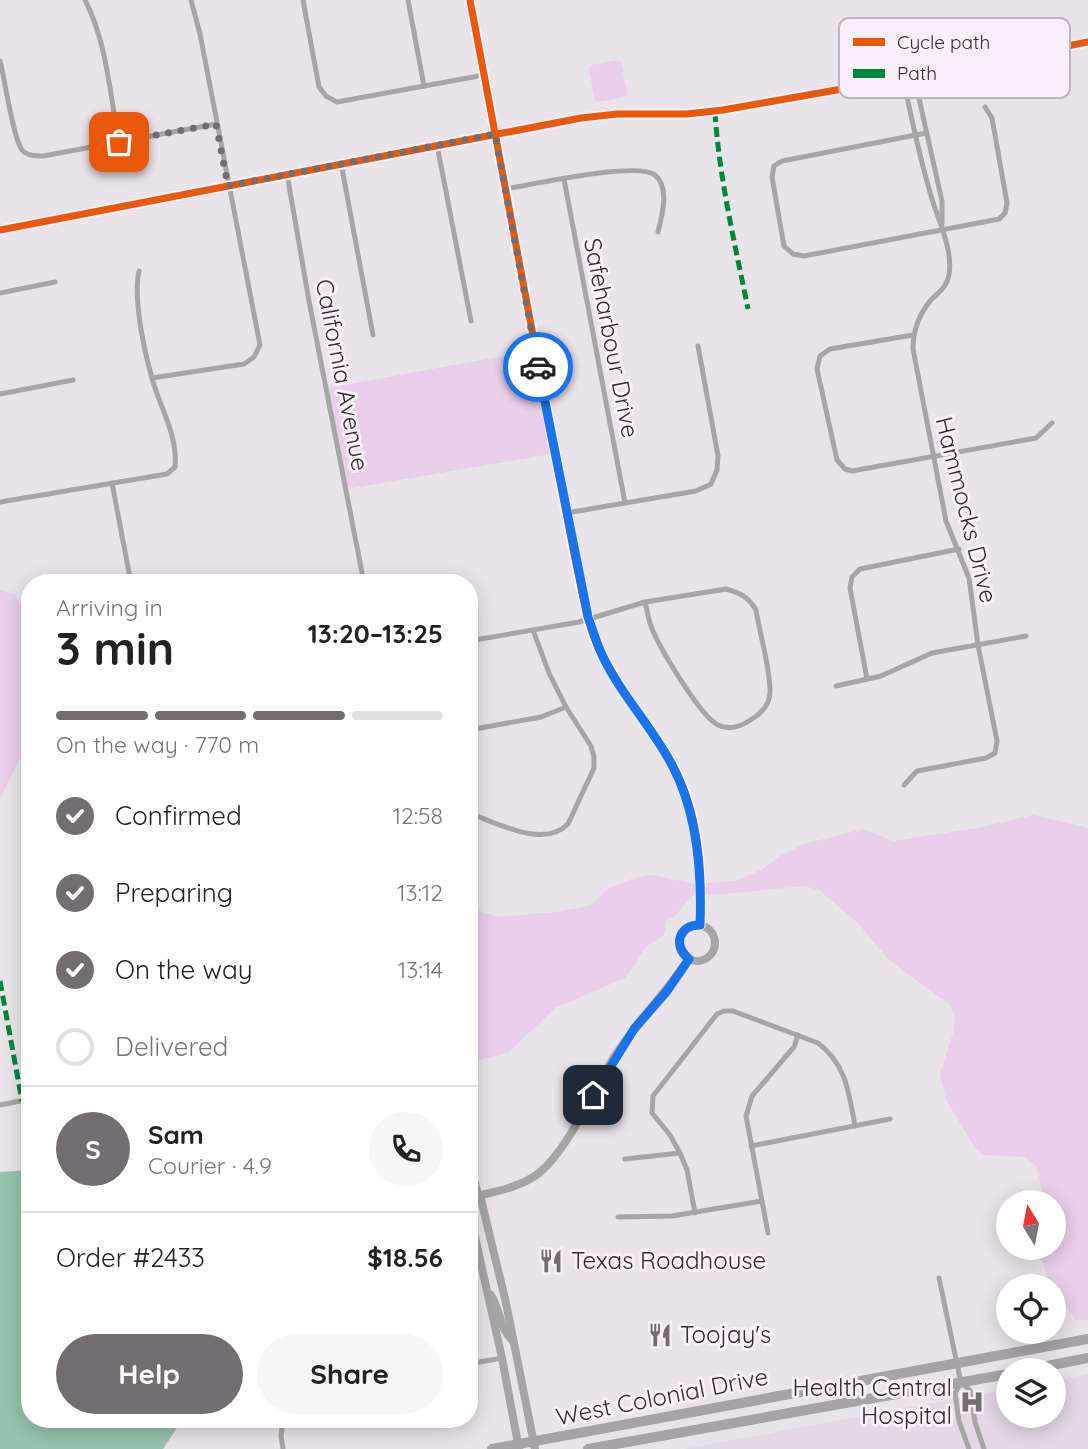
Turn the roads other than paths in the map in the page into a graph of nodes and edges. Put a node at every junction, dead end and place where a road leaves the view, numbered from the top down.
1 (85, 0) edge
2 (191, 0) edge
3 (303, 0) edge
4 (408, 0) edge
5 (470, 0) edge
6 (1088, 42) edge
7 (1070, 46) edge
8 (0, 61) edge
9 (484, 75) junction
10 (424, 86) junction
11 (839, 91) edge
12 (907, 98) edge
13 (919, 98) edge
14 (985, 107) dead end
15 (216, 124) junction
16 (926, 133) junction
17 (495, 134) junction
18 (915, 135) junction
19 (119, 142) junction
20 (437, 145) junction
21 (341, 163) junction
22 (287, 174) junction
23 (564, 179) junction
24 (228, 186) junction
25 (505, 189) junction
26 (0, 230) edge
27 (942, 230) junction
28 (657, 232) dead end
29 (139, 271) dead end
30 (55, 282) dead end
31 (0, 293) edge
32 (471, 321) dead end
33 (373, 335) dead end
34 (913, 335) junction
35 (698, 346) dead end
36 (152, 378) junction
37 (73, 380) dead end
38 (0, 394) edge
39 (1052, 423) dead end
40 (933, 457) junction
41 (112, 483) junction
42 (0, 502) edge
43 (625, 503) junction
44 (566, 513) junction
45 (959, 549) junction
46 (129, 574) edge
47 (362, 574) edge
48 (645, 602) junction
49 (588, 617) junction
50 (533, 630) junction
51 (1026, 636) dead end
52 (478, 639) edge
53 (978, 645) junction
54 (867, 679) junction
55 (836, 686) dead end
56 (566, 708) junction
57 (478, 728) edge
58 (904, 785) dead end
59 (478, 816) edge
60 (700, 925) junction
61 (689, 959) junction
62 (798, 1035) junction
63 (21, 1101) edge
64 (0, 1105) edge
65 (890, 1119) dead end
66 (855, 1126) junction
67 (751, 1146) junction
68 (680, 1153) junction
69 (625, 1158) dead end
70 (478, 1188) edge
71 (480, 1195) junction
72 (762, 1201) junction
73 (695, 1213) junction
74 (618, 1217) dead end
75 (768, 1233) dead end
76 (478, 1248) edge
77 (939, 1278) dead end
78 (488, 1290) junction
79 (1088, 1339) edge
80 (513, 1341) junction
81 (502, 1358) junction
82 (1088, 1358) edge
83 (478, 1362) edge
84 (1066, 1362) edge
85 (957, 1363) junction
86 (996, 1376) edge
87 (961, 1383) junction
88 (281, 1428) edge
89 (534, 1445) edge
90 (519, 1447) edge
91 (284, 1449) edge
92 (492, 1449) edge
93 (588, 1449) edge
94 (969, 1449) edge
95 (984, 1449) edge

1 - 19 street
2 - 15 street
3 - 10 street
4 - 10 street
5 - 9 street
6 - 7 street
8 - 19 street
9 - 10 street
9 - 17 street
11 - 17 street
12 - 18 street
13 - 16 street
14 - 27 street
15 - 19 street
15 - 24 street
16 - 18 street
16 - 27 street
17 - 20 street
17 - 25 street
18 - 27 street
18 - 27 street
20 - 21 street
20 - 32 street
21 - 22 street
21 - 33 street
22 - 24 street
22 - 47 street, California Avenue
23 - 25 street
23 - 28 street
23 - 43 street, Safeharbour Drive
24 - 26 street
24 - 36 street
25 - 44 street
27 - 34 street
29 - 36 street
30 - 31 street
34 - 40 street, Hammocks Drive
34 - 40 street
35 - 43 street
36 - 41 street
37 - 38 street
39 - 40 street
40 - 45 street, Hammocks Drive
41 - 42 street
41 - 46 street
43 - 44 street
44 - 49 street
45 - 53 street, Hammocks Drive
45 - 54 street
48 - 48 street
48 - 49 street
49 - 50 street
49 - 60 street
50 - 52 street
50 - 56 street
51 - 53 street
53 - 54 street
53 - 58 street, Hammocks Drive
54 - 55 street
56 - 57 street
56 - 59 street
60 - 61 street
60 - 61 street
61 - 71 street
62 - 66 street
62 - 67 street
62 - 68 street
63 - 64 street
65 - 66 street
66 - 67 street
67 - 72 street
68 - 69 street
68 - 73 street
70 - 71 street
71 - 80 street
72 - 73 street
72 - 75 street
73 - 74 street
76 - 78 street
77 - 85 street
78 - 80 street
78 - 81 street
79 - 85 highway, West Colonial Drive
80 - 89 street
81 - 83 street
81 - 90 street
82 - 84 highway
85 - 87 street
85 - 89 highway, West Colonial Drive
86 - 87 highway, West Colonial Drive
87 - 93 highway, West Colonial Drive
87 - 94 street
87 - 95 street
88 - 91 street
89 - 90 highway, West Colonial Drive
90 - 92 highway, West Colonial Drive

